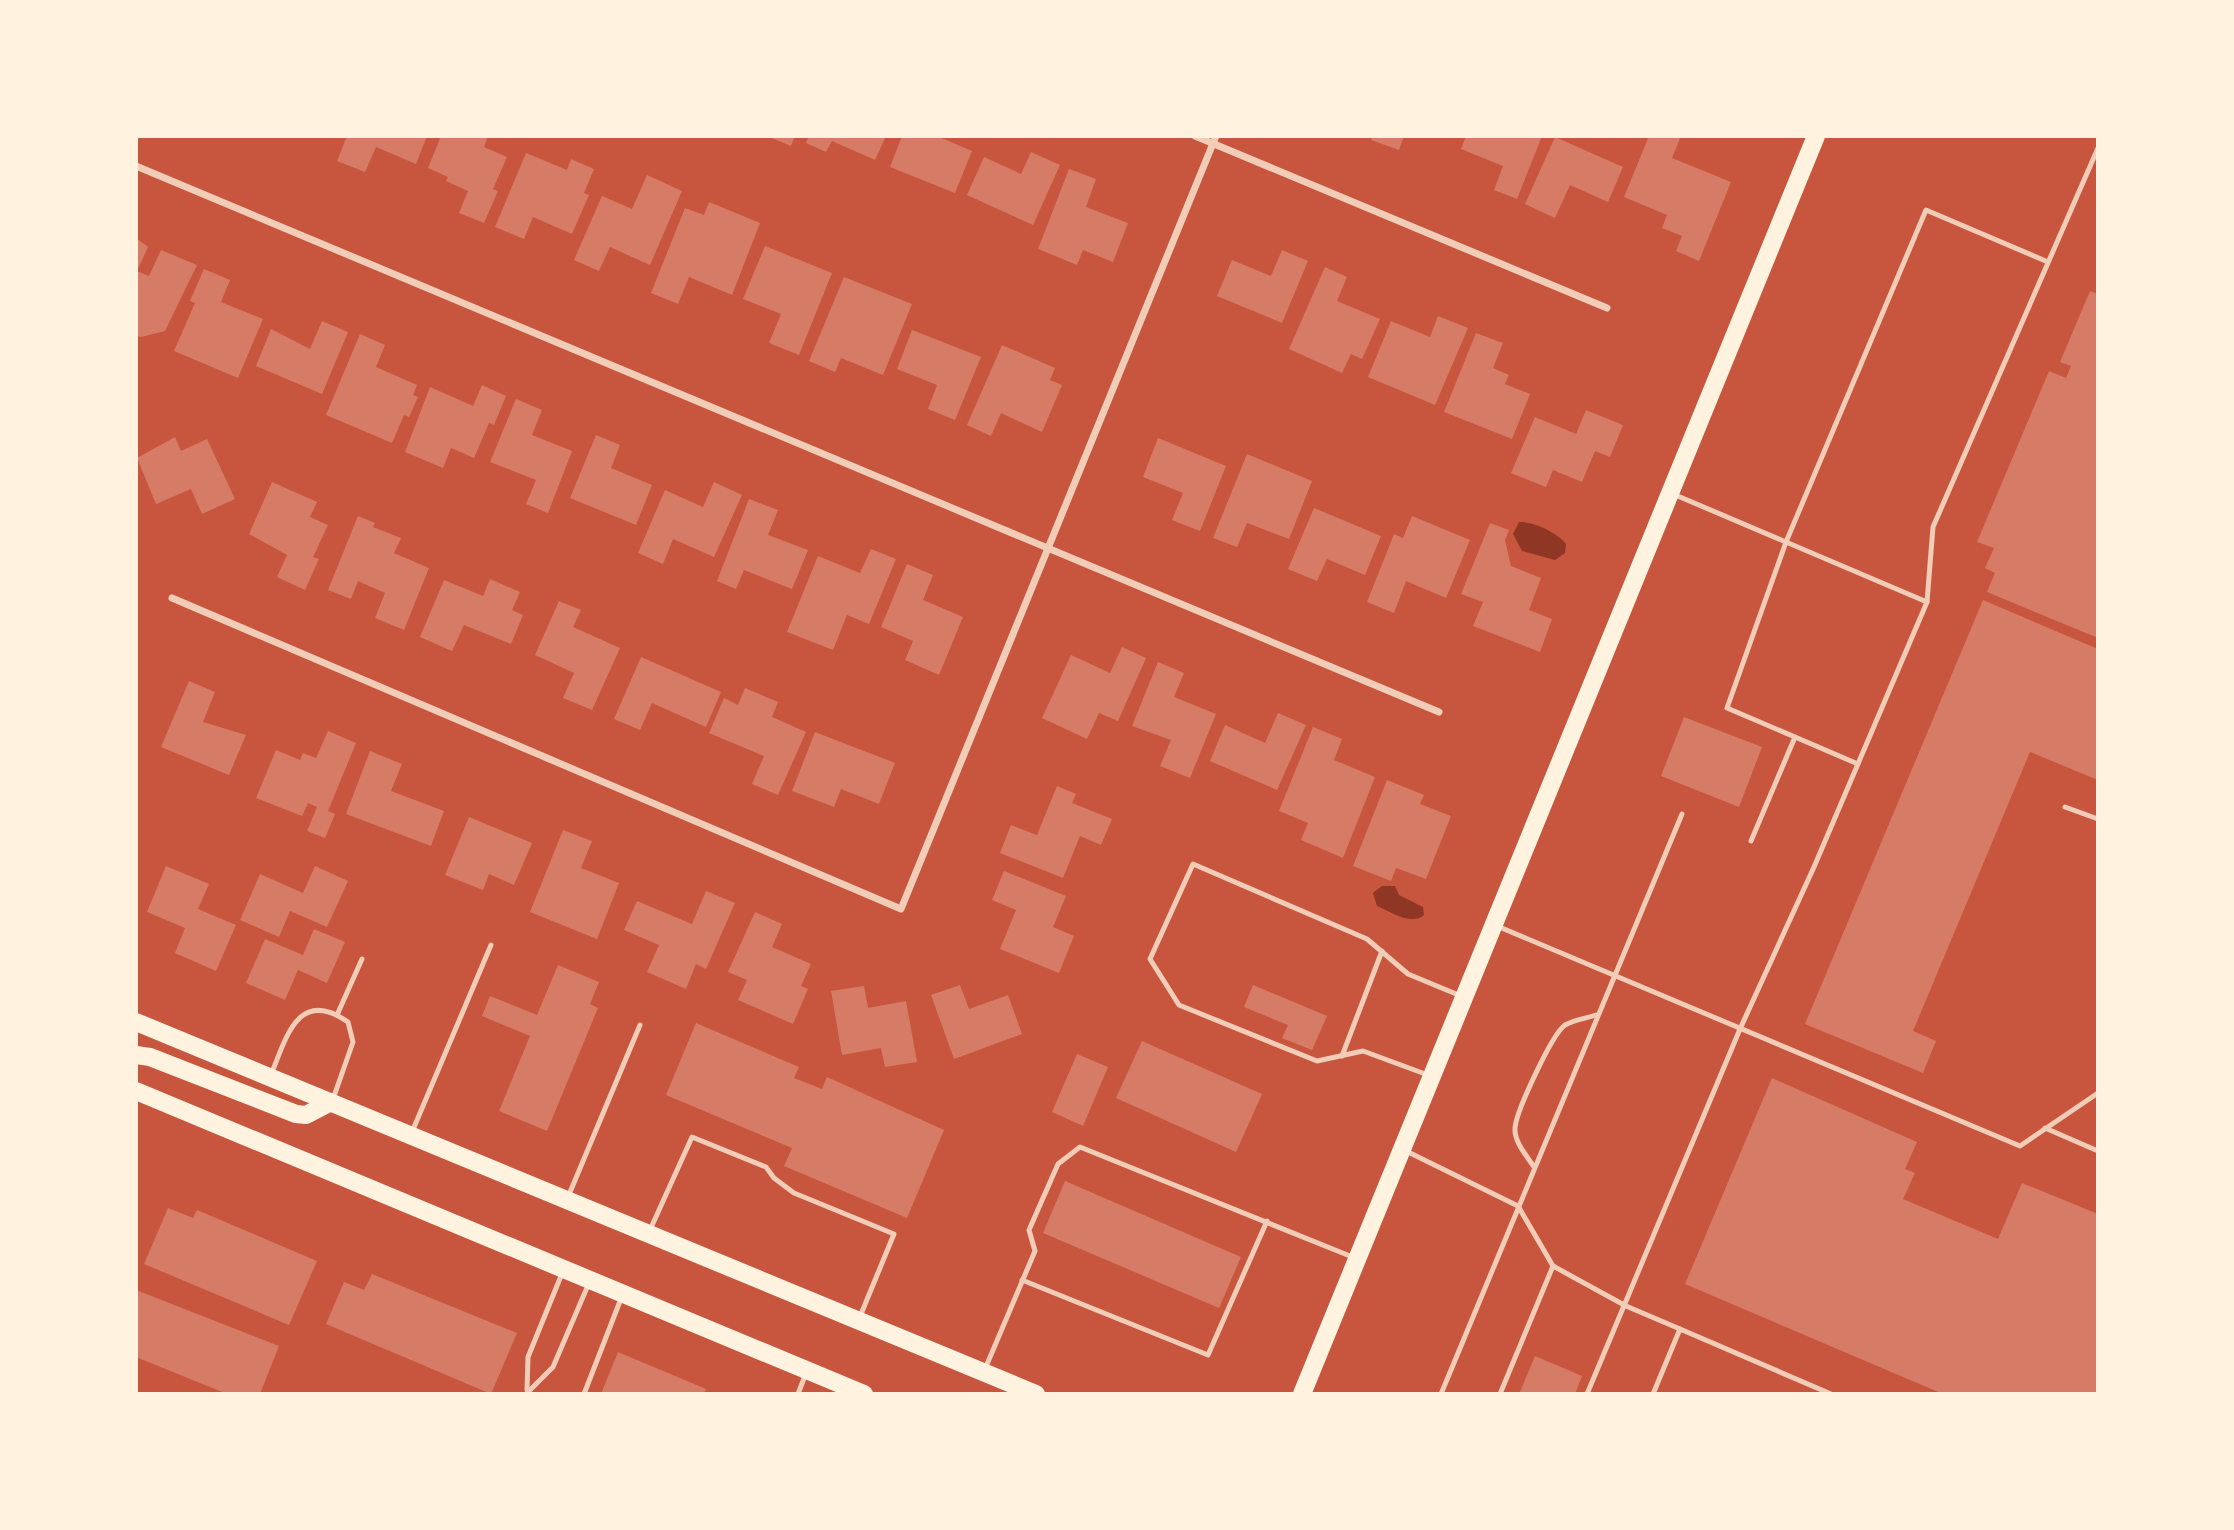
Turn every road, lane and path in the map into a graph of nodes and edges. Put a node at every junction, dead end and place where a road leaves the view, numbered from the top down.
1 (1195, 136) edge
2 (1816, 136) edge
3 (1215, 140) edge
4 (2098, 148) edge
5 (136, 166) edge
6 (2048, 262) junction
7 (1606, 308) dead end
8 (1670, 493) junction
9 (1786, 542) junction
10 (1049, 548) junction
11 (172, 598) dead end
12 (1927, 602) junction
13 (1438, 712) dead end
14 (1795, 737) junction
15 (1858, 764) junction
16 (2065, 807) dead end
17 (1682, 814) dead end
18 (2098, 819) edge
19 (1751, 841) dead end
20 (1494, 925) junction
21 (491, 945) dead end
22 (1382, 951) junction
23 (362, 959) dead end
24 (1613, 975) junction
25 (1464, 998) junction
26 (337, 1014) junction
27 (1596, 1015) junction
28 (136, 1022) edge
29 (640, 1026) dead end
30 (1740, 1029) junction
31 (136, 1055) edge
32 (1342, 1056) junction
33 (270, 1077) junction
34 (1432, 1077) junction
35 (136, 1091) edge
36 (2098, 1093) edge
37 (331, 1102) junction
38 (2045, 1128) junction
39 (411, 1135) junction
40 (1402, 1149) junction
41 (2098, 1151) edge
42 (1534, 1167) junction
43 (567, 1199) junction
44 (1518, 1206) junction
45 (1267, 1221) junction
46 (649, 1233) junction
47 (1357, 1259) junction
48 (1553, 1266) junction
49 (564, 1269) junction
50 (590, 1280) junction
51 (1023, 1280) junction
52 (623, 1293) junction
53 (1626, 1306) junction
54 (858, 1320) junction
55 (1680, 1329) junction
56 (807, 1370) junction
57 (984, 1372) junction
58 (527, 1392) edge
59 (584, 1394) edge
60 (798, 1394) edge
61 (864, 1394) edge
62 (1036, 1394) edge
63 (1302, 1394) edge
64 (1441, 1394) edge
65 (1500, 1394) edge
66 (1587, 1394) edge
67 (1653, 1394) edge
68 (1831, 1394) edge

1 - 3 street
2 - 8 main road
3 - 7 street
3 - 10 street
4 - 6 lane
5 - 10 street
6 - 9 lane
6 - 12 lane
8 - 9 lane
8 - 20 main road
9 - 12 lane
9 - 14 lane
10 - 11 street
10 - 13 street
12 - 15 lane
14 - 15 lane
14 - 19 lane
15 - 30 lane
16 - 18 lane
17 - 24 lane
20 - 24 lane
20 - 25 main road
21 - 39 lane
22 - 25 lane
22 - 32 lane
22 - 32 lane
23 - 26 lane
24 - 27 lane
24 - 30 lane
25 - 34 main road
26 - 33 lane
26 - 37 lane
27 - 42 lane
27 - 42 lane
28 - 33 main road
29 - 43 lane
30 - 38 lane
30 - 53 lane
31 - 37 main road
32 - 34 lane
33 - 37 main road
34 - 40 main road
35 - 49 main road
36 - 38 lane
37 - 39 main road
38 - 41 lane
39 - 43 main road
40 - 44 lane
40 - 47 main road
42 - 44 lane
43 - 46 main road
44 - 48 lane
44 - 64 lane
45 - 47 lane
45 - 51 lane
45 - 51 lane
46 - 54 main road
46 - 54 lane
47 - 63 main road
48 - 53 lane
48 - 65 lane
49 - 50 main road
49 - 58 lane
50 - 52 main road
50 - 58 lane
51 - 57 lane
52 - 56 main road
52 - 59 lane
53 - 55 lane
53 - 66 lane
54 - 57 main road
55 - 67 lane
55 - 68 lane
56 - 60 lane
56 - 61 main road
57 - 62 main road

